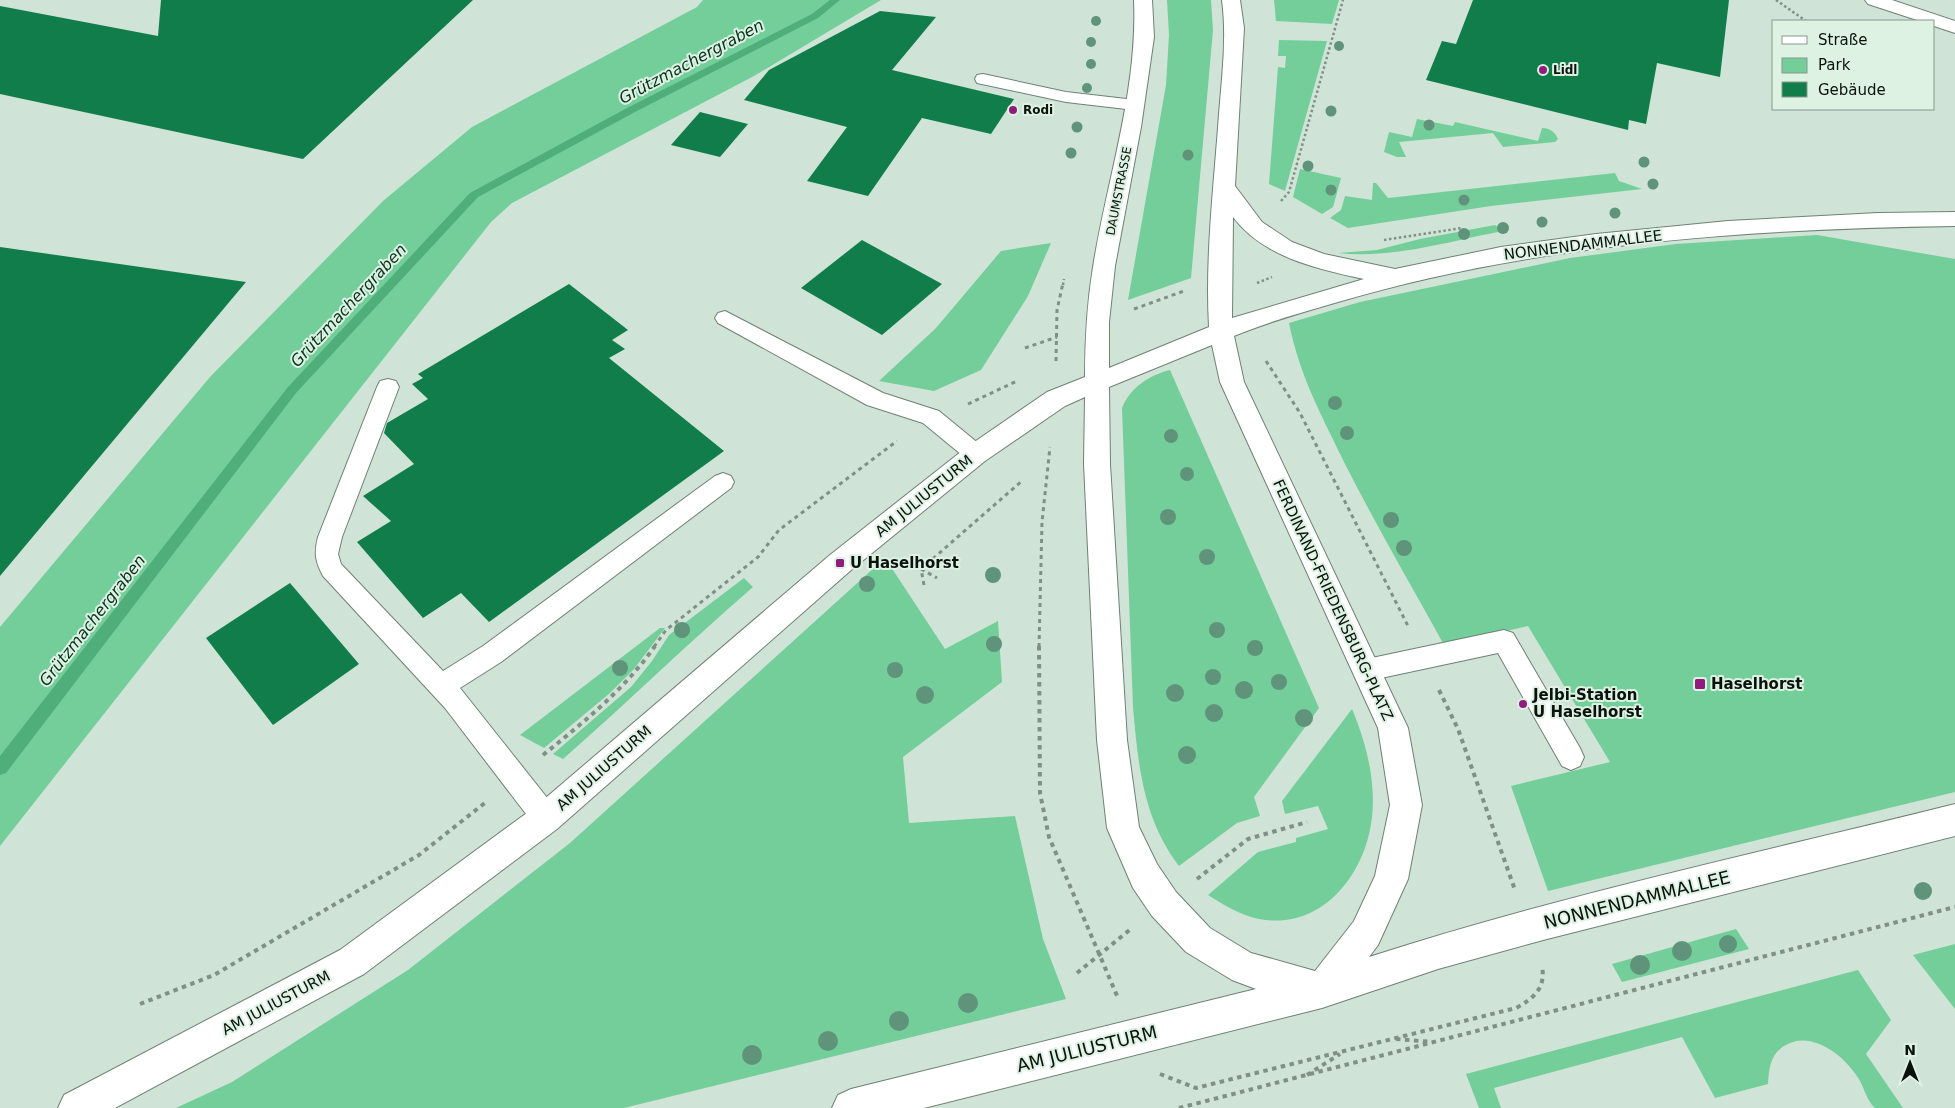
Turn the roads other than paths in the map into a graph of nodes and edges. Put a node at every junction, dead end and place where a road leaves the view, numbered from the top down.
1 (1143, 0) edge
2 (1231, 0) edge
3 (1874, 0) edge
4 (1934, 20) edge
5 (1935, 20) edge
6 (1955, 27) edge
7 (983, 78) dead end
8 (1135, 105) junction
9 (1224, 186) junction
10 (1955, 219) edge
11 (1396, 277) junction
12 (725, 318) dead end
13 (1221, 331) junction
14 (1098, 382) junction
15 (388, 387) dead end
16 (976, 454) junction
17 (722, 482) dead end
18 (1367, 670) junction
19 (440, 687) junction
20 (1571, 757) dead end
21 (546, 818) junction
22 (1955, 820) edge
23 (1322, 990) junction
24 (77, 1108) edge
25 (852, 1108) edge

1 - 8 main road, DAUMSTRASSE
2 - 9 main road
3 - 4 main road
5 - 6 main road
7 - 8 lane
8 - 14 main road, DAUMSTRASSE
9 - 11 main road
9 - 13 main road
10 - 11 main road, NONNENDAMMALLEE
11 - 13 main road, NONNENDAMMALLEE
12 - 16 lane
13 - 14 main road
13 - 18 main road, FERDINAND-FRIEDENSBURG-PLATZ
14 - 16 main road, AM JULIUSTURM
14 - 23 main road
15 - 19 lane
16 - 21 main road, AM JULIUSTURM
17 - 19 lane
18 - 20 lane
18 - 23 main road, FERDINAND-FRIEDENSBURG-PLATZ
19 - 21 lane
21 - 24 main road, AM JULIUSTURM
22 - 23 main road, NONNENDAMMALLEE
23 - 25 main road, AM JULIUSTURM

